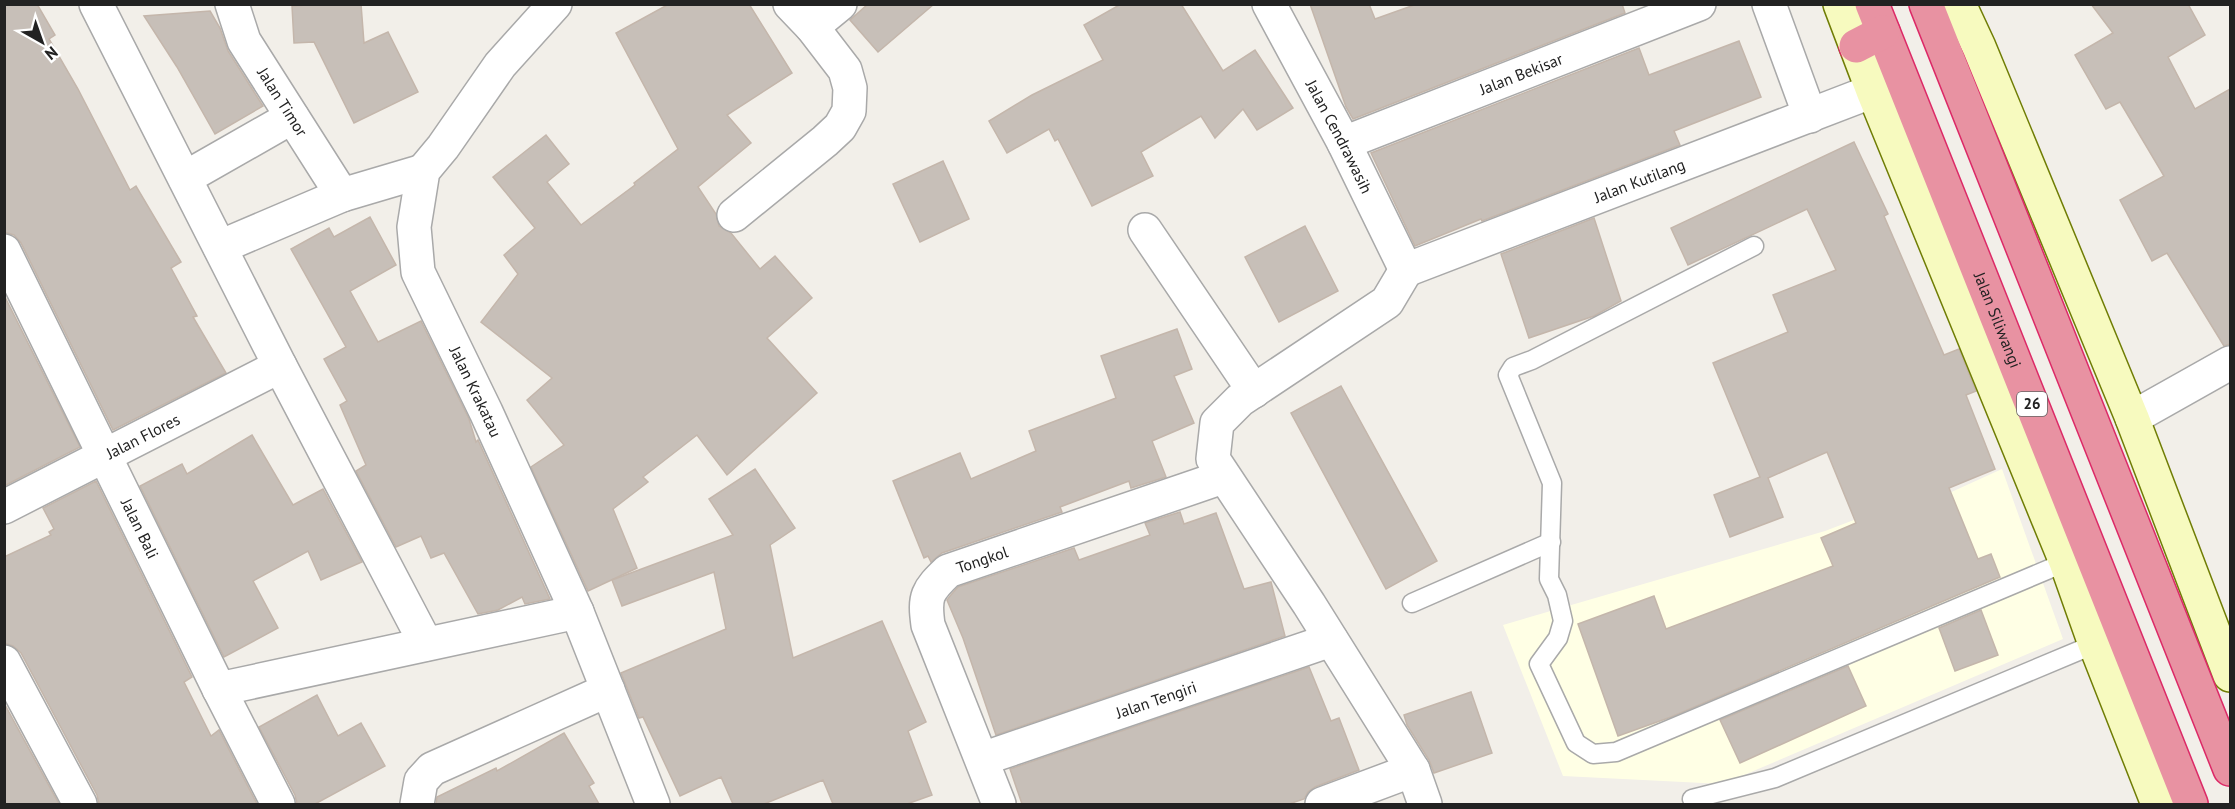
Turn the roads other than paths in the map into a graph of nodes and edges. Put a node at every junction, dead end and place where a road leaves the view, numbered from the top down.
1 (96, 4) edge
2 (232, 4) edge
3 (555, 4) edge
4 (840, 4) edge
5 (1699, 4) edge
6 (1769, 4) edge
7 (1840, 4) edge
8 (1926, 4) edge
9 (1959, 4) edge
10 (1281, 8) edge
11 (801, 16) edge
12 (1870, 28) edge
13 (1873, 91) junction
14 (1810, 116) junction
15 (292, 117) junction
16 (1344, 143) junction
17 (423, 171) junction
18 (185, 178) junction
19 (342, 195) junction
20 (734, 215) dead end
21 (1145, 230) dead end
22 (1754, 246) dead end
23 (220, 247) junction
24 (4, 251) edge
25 (1407, 270) junction
26 (2230, 363) edge
27 (280, 366) junction
28 (1254, 391) junction
29 (2132, 418) junction
30 (104, 456) junction
31 (1223, 477) junction
32 (4, 507) edge
33 (1551, 543) junction
34 (2066, 562) junction
35 (1413, 603) dead end
36 (577, 612) junction
37 (1331, 640) junction
38 (426, 644) junction
39 (2095, 644) junction
40 (4, 662) edge
41 (2230, 675) edge
42 (219, 689) junction
43 (608, 690) junction
44 (982, 759) junction
45 (2230, 765) edge
46 (1413, 770) junction
47 (1692, 799) dead end
48 (80, 804) edge
49 (278, 804) edge
50 (417, 804) edge
51 (653, 804) edge
52 (999, 804) edge
53 (1322, 804) edge
54 (1425, 804) edge
55 (2158, 804) edge
56 (2191, 804) edge

1 - 18 street
2 - 15 street, Jalan Timor
3 - 17 street
4 - 11 street
5 - 16 street, Jalan Bekisar
6 - 14 street
7 - 12 street
8 - 45 highway
9 - 29 street
10 - 16 street, Jalan Cendrawasih
11 - 20 street
12 - 13 street
12 - 56 highway, Jalan Siliwangi / 26
13 - 14 street, Jalan Kutilang
13 - 34 street
14 - 25 street, Jalan Kutilang
15 - 18 street
15 - 19 street, Jalan Timor
16 - 25 street, Jalan Cendrawasih
17 - 19 street
17 - 36 street, Jalan Krakatau
18 - 23 street
19 - 23 street
21 - 28 street
22 - 33 lane
23 - 27 street
24 - 30 street, Jalan Bali
25 - 28 street
26 - 29 street
27 - 30 street, Jalan Flores
27 - 38 street
28 - 31 street
29 - 41 street
30 - 32 street, Jalan Flores
30 - 42 street, Jalan Bali
31 - 37 street
31 - 44 street, Tongkol
33 - 34 lane
33 - 35 lane
34 - 39 street
36 - 38 street
36 - 43 street, Jalan Krakatau
37 - 44 street, Jalan Tengiri
37 - 46 street
38 - 42 street
39 - 47 lane
39 - 55 street
40 - 48 street
42 - 49 street, Jalan Bali
43 - 50 street
43 - 51 street, Jalan Krakatau
44 - 52 street, Tongkol
46 - 53 street
46 - 54 street

